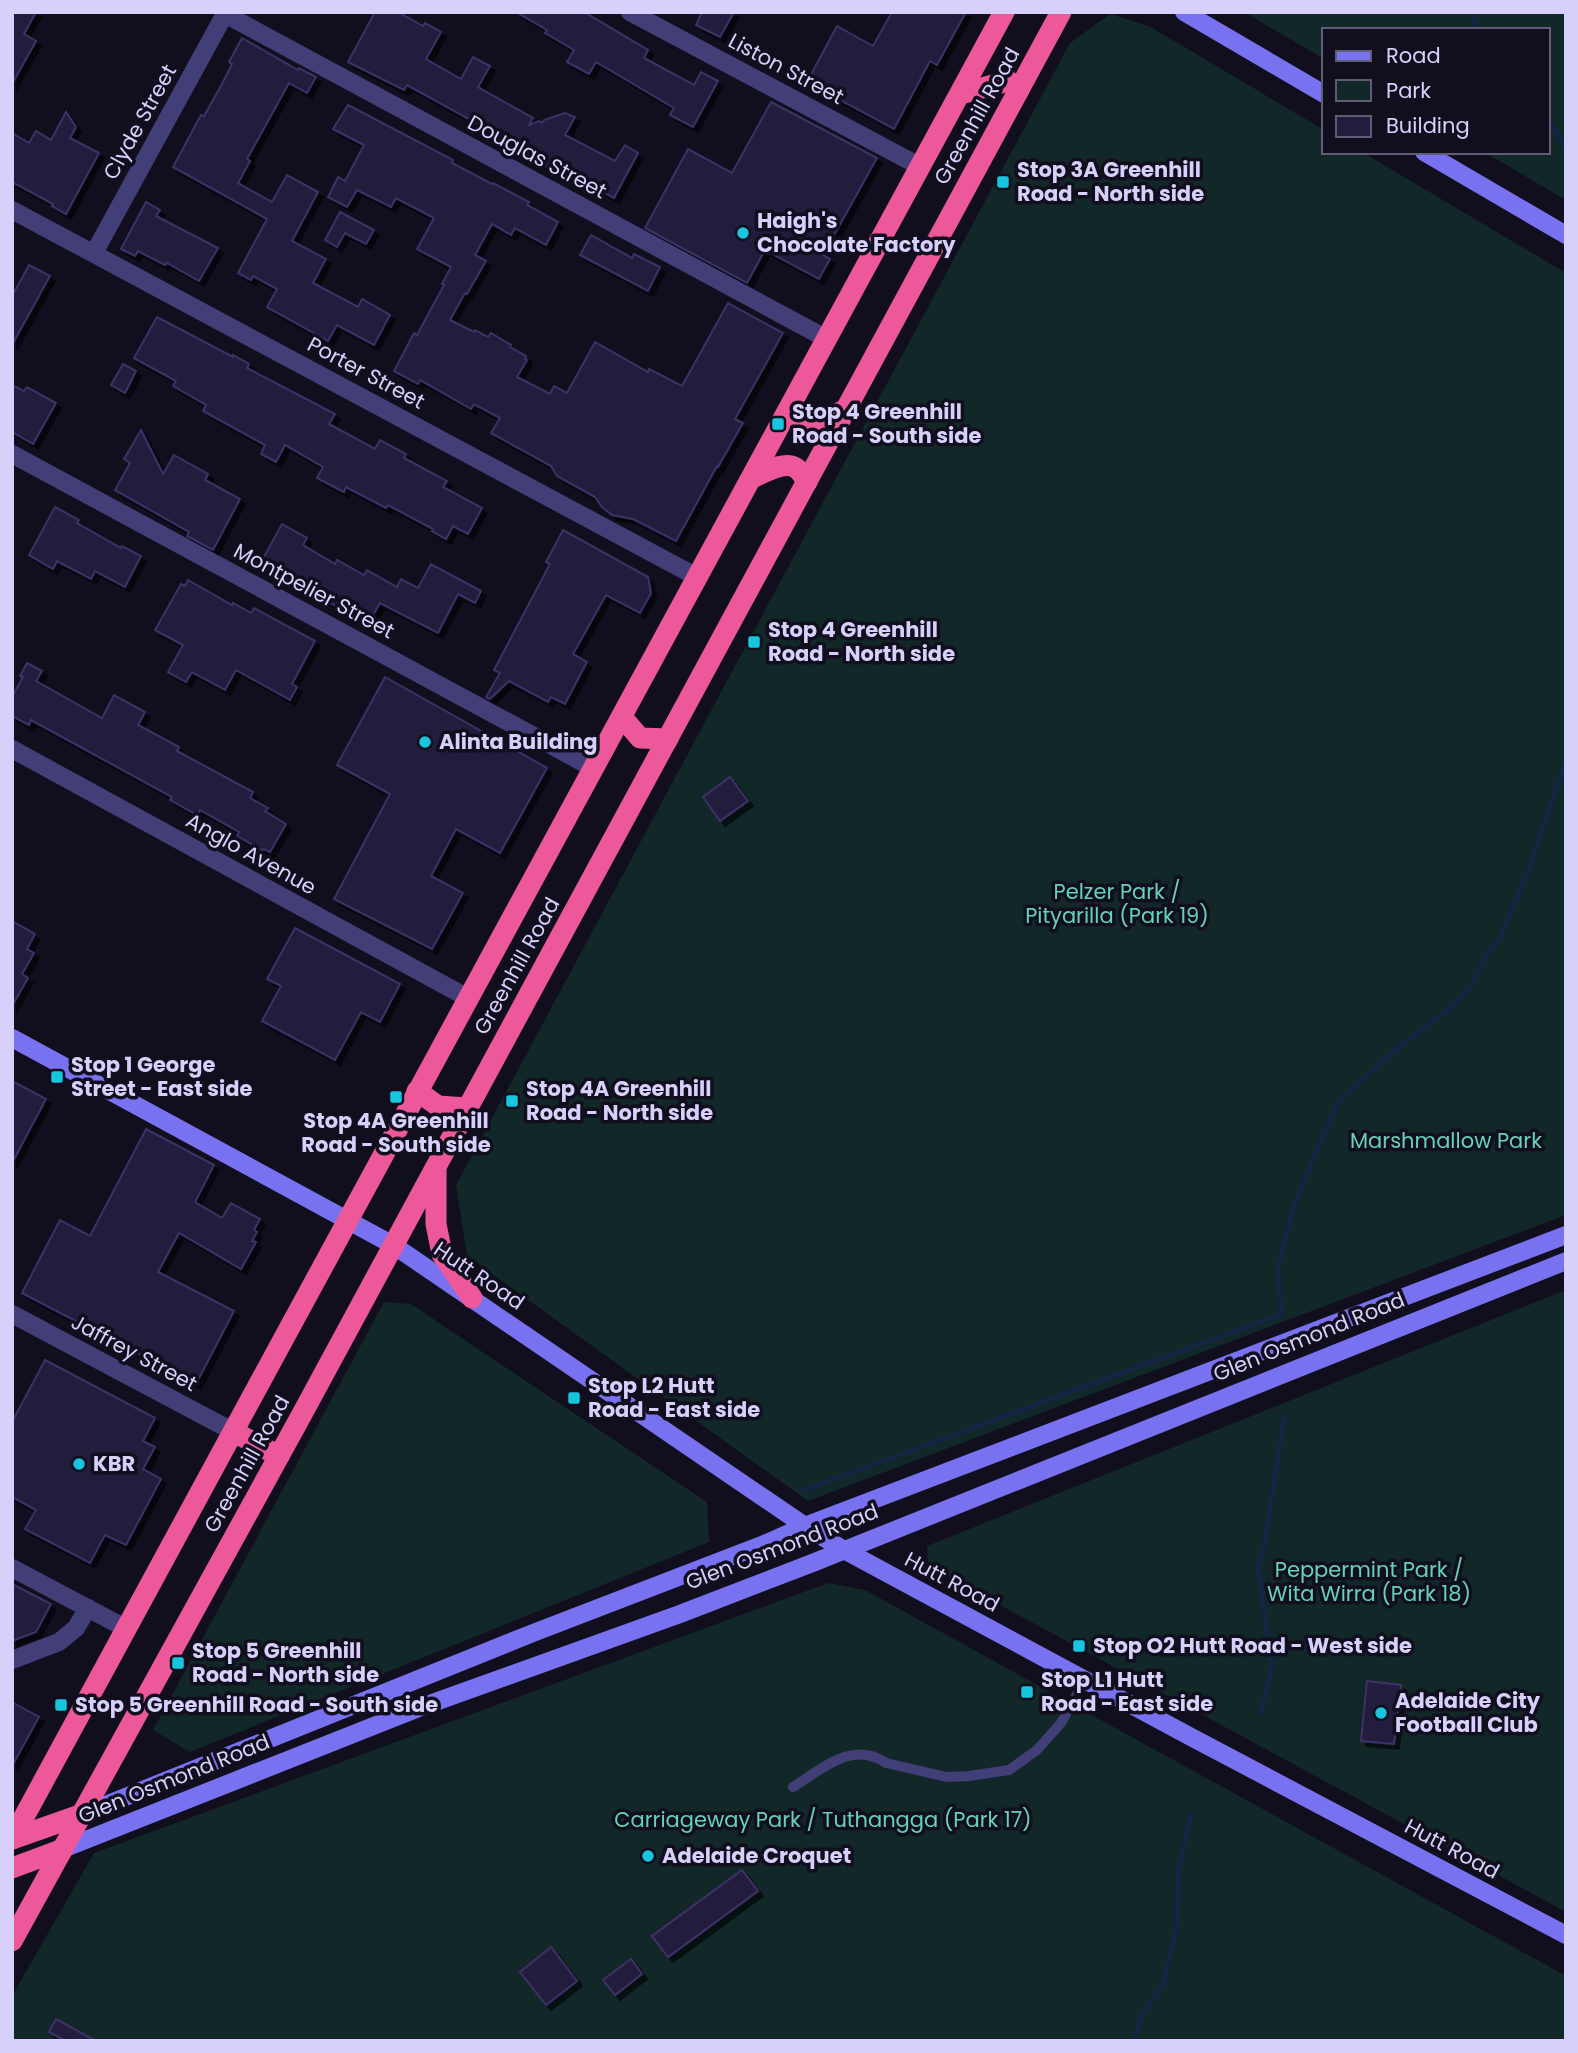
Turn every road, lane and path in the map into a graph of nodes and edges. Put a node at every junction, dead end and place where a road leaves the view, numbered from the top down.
1 (630, 12) edge
2 (1061, 12) edge
3 (1184, 12) edge
4 (225, 13) edge
5 (1001, 16) edge
6 (1018, 92) junction
7 (1322, 93) edge
8 (960, 94) junction
9 (1427, 154) edge
10 (921, 167) junction
11 (12, 210) edge
12 (1566, 234) edge
13 (94, 253) junction
14 (827, 339) junction
15 (791, 405) junction
16 (847, 406) junction
17 (12, 454) edge
18 (752, 478) junction
19 (807, 482) junction
20 (698, 577) junction
21 (622, 717) junction
22 (668, 739) junction
23 (12, 749) edge
24 (593, 768) junction
25 (468, 998) junction
26 (12, 1038) edge
27 (417, 1091) junction
28 (467, 1108) junction
29 (437, 1164) junction
30 (347, 1220) junction
31 (1566, 1235) edge
32 (393, 1245) junction
33 (1566, 1261) edge
34 (472, 1298) junction
35 (1391, 1301) junction
36 (12, 1314) edge
37 (1401, 1327) junction
38 (234, 1432) junction
39 (279, 1457) junction
40 (805, 1526) junction
41 (844, 1550) junction
42 (12, 1568) edge
43 (88, 1608) junction
44 (127, 1629) junction
45 (12, 1660) edge
46 (1085, 1680) junction
47 (793, 1787) dead end
48 (83, 1814) junction
49 (12, 1839) edge
50 (63, 1849) junction
51 (12, 1868) edge
52 (1566, 1935) edge
53 (12, 1941) edge

1 - 10 street, Liston Street
2 - 6 highway, Greenhill Road
3 - 7 main road
4 - 13 street, Clyde Street
4 - 14 street, Douglas Street
5 - 8 highway, Greenhill Road
6 - 8 highway
6 - 16 highway, Greenhill Road
8 - 10 highway, Greenhill Road
9 - 12 main road
10 - 14 highway, Greenhill Road
11 - 13 street, Porter Street
13 - 20 street, Porter Street
14 - 15 highway, Greenhill Road
15 - 16 highway
15 - 18 highway, Greenhill Road
16 - 19 highway, Greenhill Road
17 - 24 street, Montpelier Street
18 - 19 highway
18 - 20 highway, Greenhill Road
19 - 22 highway, Greenhill Road
20 - 21 highway, Greenhill Road
21 - 22 highway
21 - 24 highway, Greenhill Road
22 - 28 highway, Greenhill Road
23 - 25 street, Anglo Avenue
24 - 25 highway, Greenhill Road
25 - 27 highway, Greenhill Road
26 - 30 main road, Hutt Road
27 - 28 highway
27 - 30 highway, Greenhill Road
28 - 29 highway, Greenhill Road
29 - 32 highway, Greenhill Road
29 - 34 highway
30 - 32 main road, Hutt Road
30 - 38 highway, Greenhill Road
31 - 35 main road, Glen Osmond Road
32 - 34 main road, Hutt Road
32 - 39 highway, Greenhill Road
33 - 37 main road, Glen Osmond Road
34 - 40 main road, Hutt Road
35 - 37 main road
35 - 40 main road, Glen Osmond Road
36 - 38 street, Jaffrey Street
37 - 41 main road, Glen Osmond Road
38 - 39 highway
38 - 44 highway, Greenhill Road
39 - 48 highway, Greenhill Road
40 - 41 main road, Hutt Road
40 - 48 main road, Glen Osmond Road
41 - 46 main road, Hutt Road
41 - 50 main road, Glen Osmond Road
42 - 43 street
43 - 44 street
43 - 45 street
44 - 49 highway, Greenhill Road
46 - 47 lane
46 - 52 main road, Hutt Road
48 - 49 highway, Glen Osmond Road
48 - 50 highway, Greenhill Road
50 - 51 highway, Glen Osmond Road
50 - 53 highway, Greenhill Road

